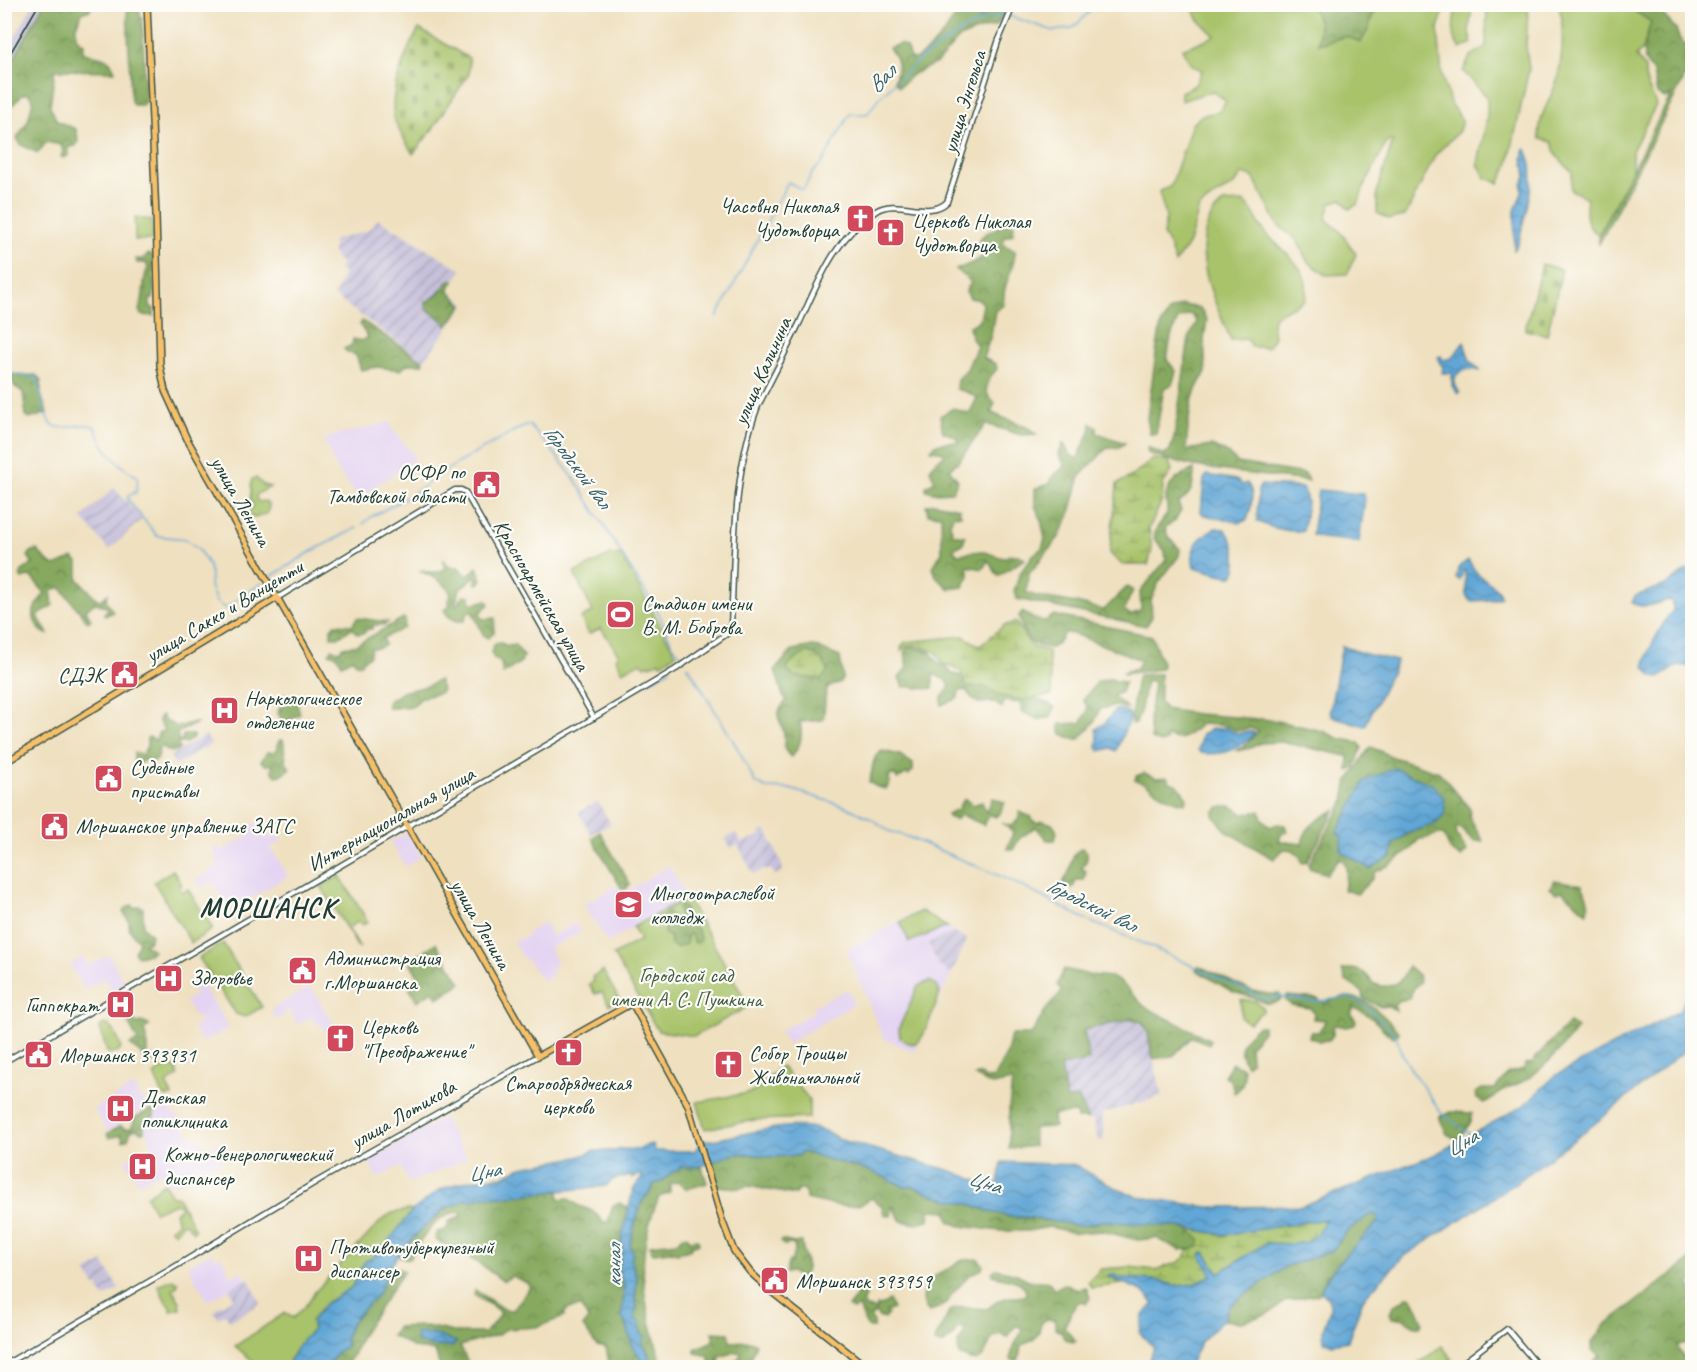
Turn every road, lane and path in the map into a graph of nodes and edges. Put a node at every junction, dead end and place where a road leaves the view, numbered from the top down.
1 (147, 4) edge
2 (1014, 4) edge
3 (942, 207) joint
4 (461, 490) joint
5 (277, 598) junction
6 (728, 633) joint
7 (594, 718) junction
8 (4, 763) edge
9 (407, 828) junction
10 (538, 1056) junction
11 (4, 1062) edge
12 (4, 1365) edge
13 (868, 1368) edge
14 (1456, 1368) edge
15 (1540, 1368) edge

1 - 5 main road, улица Ленина
2 - 3 street, улица Энгельса
3 - 6 street, улица Калинина
4 - 5 street, улица Сакко и Ванцетти
4 - 7 street, Красноармейская улица
5 - 8 main road, улица Сакко и Ванцетти
5 - 9 main road, улица Ленина
6 - 7 street, Интернациональная улица
7 - 9 street, Интернациональная улица
9 - 10 main road, улица Ленина
9 - 11 street, Интернациональная улица
10 - 12 street, улица Лотикова
10 - 13 main road, улица Лотикова
14 - 15 street

